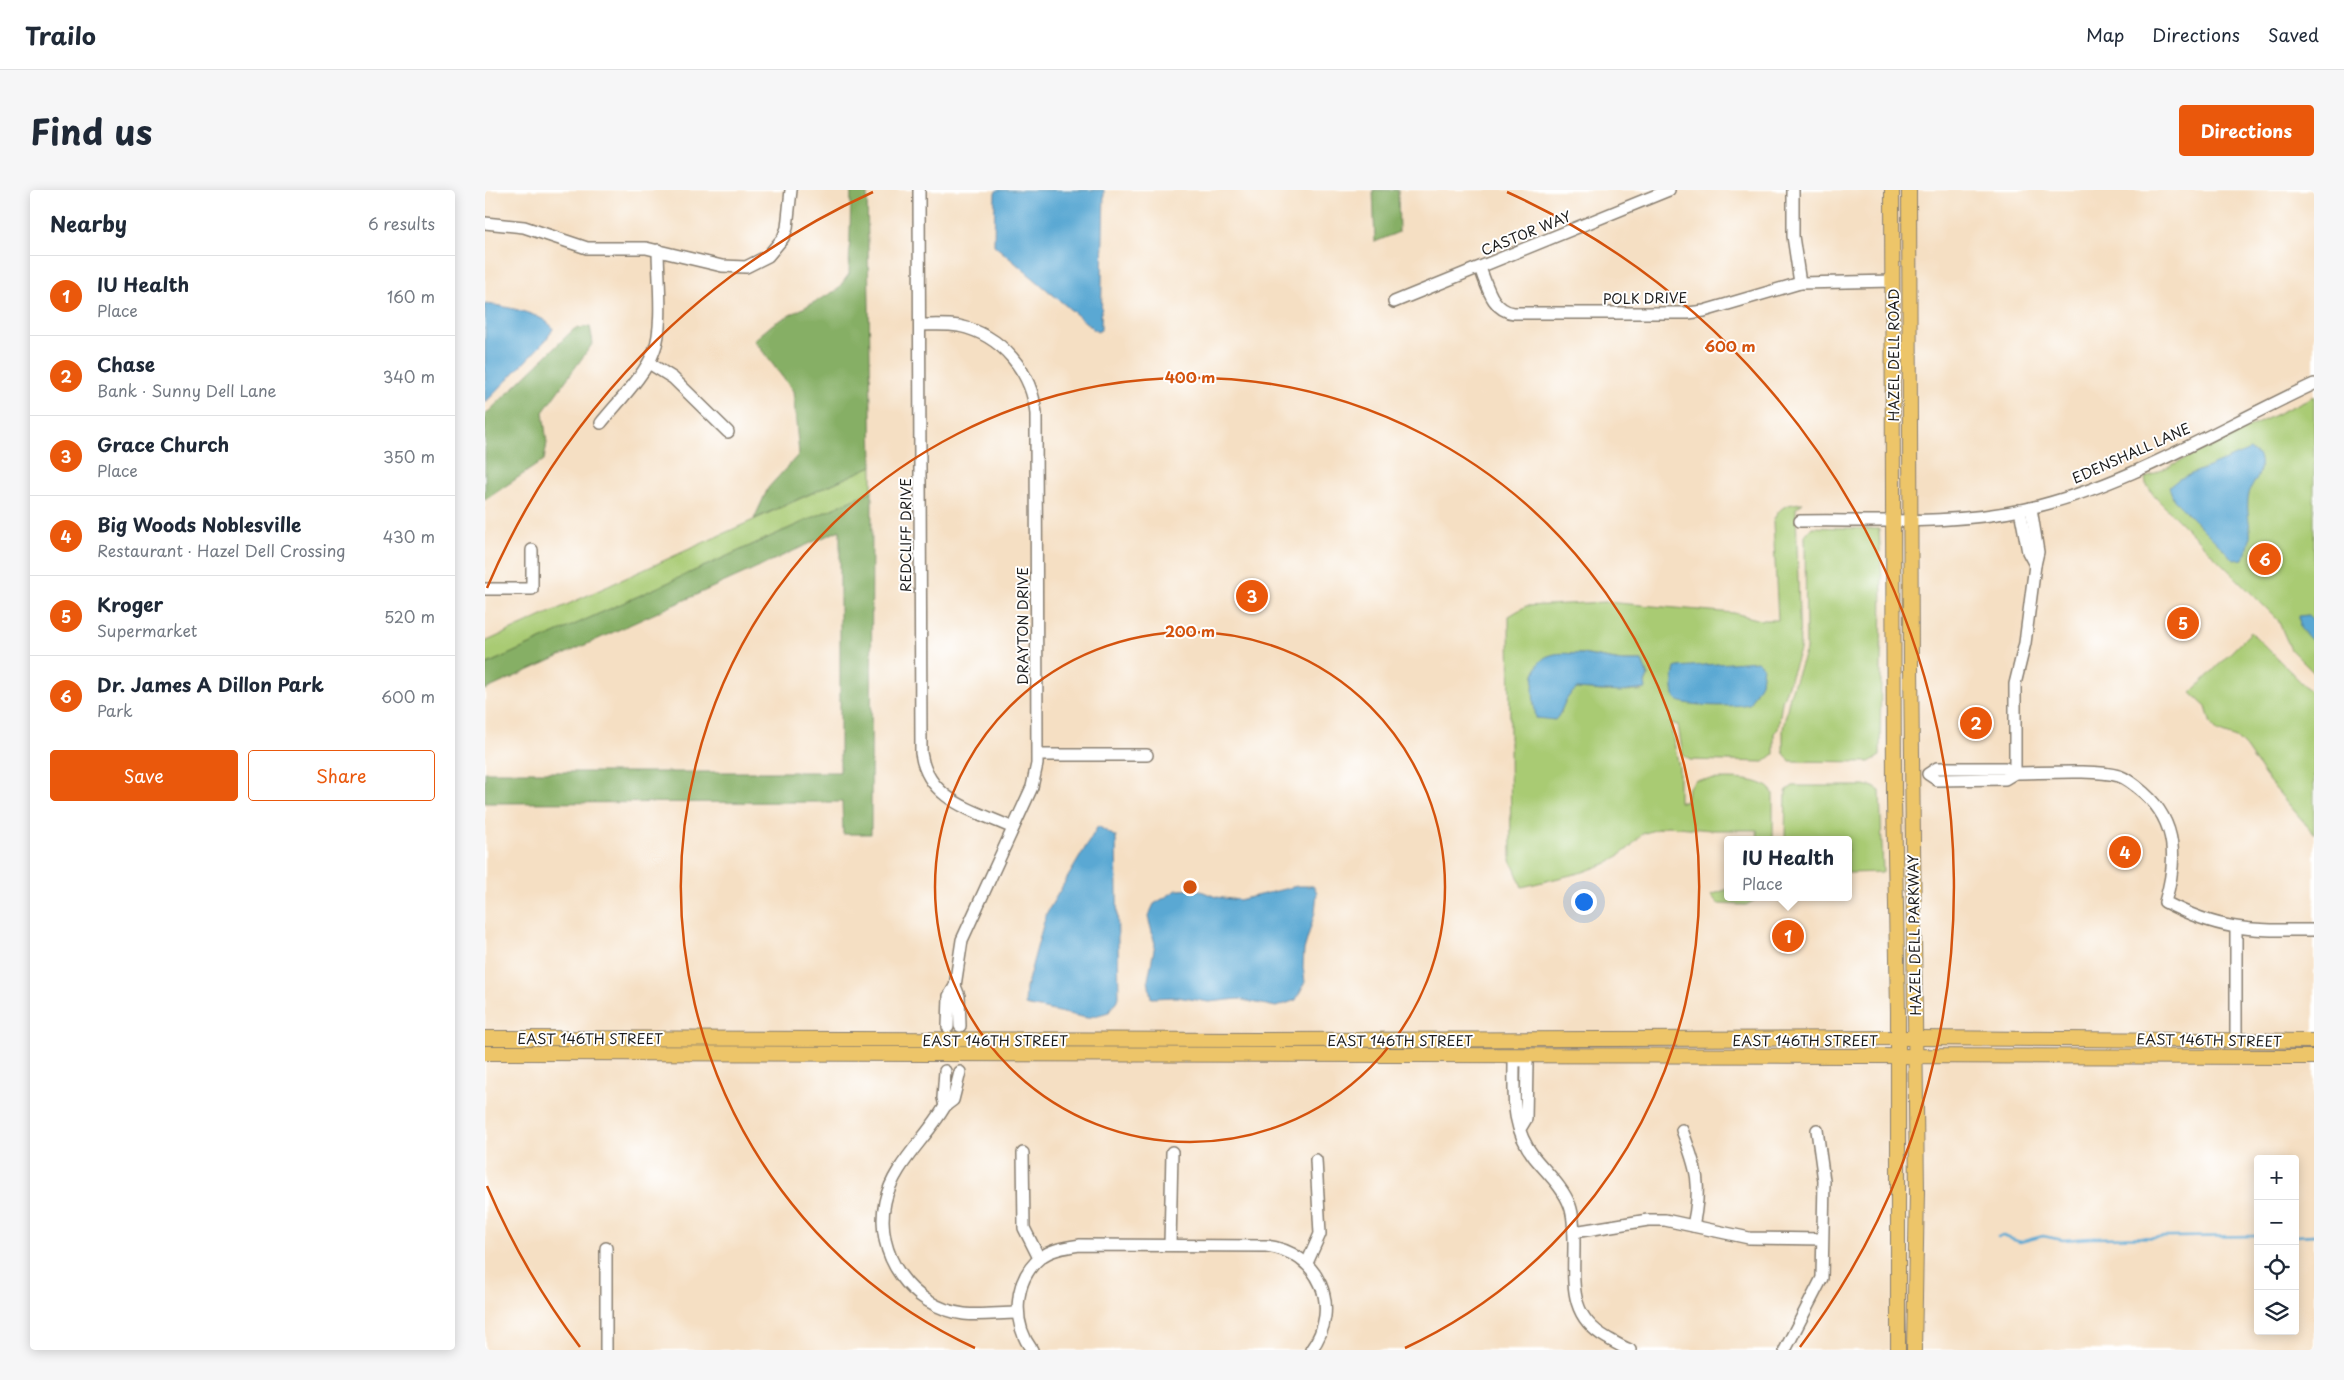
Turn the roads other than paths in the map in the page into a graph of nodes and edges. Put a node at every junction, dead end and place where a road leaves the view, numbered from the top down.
1 (791, 190) edge
2 (919, 190) edge
3 (1669, 190) edge
4 (1793, 190) edge
5 (1892, 190) edge
6 (1909, 190) edge
7 (485, 223) edge
8 (658, 250) junction
9 (1480, 268) junction
10 (1893, 281) junction
11 (1800, 283) junction
12 (1394, 302) dead end
13 (920, 325) junction
14 (649, 363) junction
15 (2314, 384) edge
16 (601, 423) dead end
17 (728, 432) dead end
18 (2026, 509) junction
19 (1893, 520) junction
20 (1910, 520) junction
21 (1800, 521) dead end
22 (531, 550) dead end
23 (485, 589) edge
24 (1038, 755) junction
25 (1147, 755) dead end
26 (2015, 773) junction
27 (1013, 828) junction
28 (2236, 929) junction
29 (2314, 930) edge
30 (955, 986) junction
31 (960, 1026) dead end
32 (948, 1027) dead end
33 (485, 1038) edge
34 (1916, 1038) junction
35 (1898, 1039) junction
36 (1520, 1040) junction
37 (2236, 1040) junction
38 (2314, 1041) edge
39 (485, 1052) edge
40 (1898, 1056) junction
41 (1916, 1056) junction
42 (2314, 1057) edge
43 (1521, 1058) junction
44 (945, 1071) dead end
45 (960, 1072) dead end
46 (945, 1106) junction
47 (1683, 1130) dead end
48 (1817, 1130) dead end
49 (1172, 1152) dead end
50 (1023, 1153) dead end
51 (1316, 1160) dead end
52 (1693, 1226) junction
53 (1573, 1232) junction
54 (1822, 1240) junction
55 (1170, 1245) junction
56 (606, 1248) dead end
57 (1039, 1258) junction
58 (1307, 1262) junction
59 (1017, 1312) junction
60 (1626, 1349) edge
61 (606, 1350) edge
62 (1032, 1350) edge
63 (1311, 1350) edge
64 (1785, 1350) edge
65 (1898, 1350) edge
66 (1914, 1350) edge

1 - 8 street
2 - 13 street, REDCLIFF DRIVE
3 - 9 street, CASTOR WAY
4 - 11 street
5 - 10 main road, HAZEL DELL ROAD
6 - 20 main road, HAZEL DELL ROAD
7 - 8 street
8 - 14 street
9 - 11 street, POLK DRIVE
9 - 12 street, CASTOR WAY
10 - 11 street, POLK DRIVE
10 - 19 main road, HAZEL DELL ROAD
13 - 24 street, DRAYTON DRIVE
13 - 27 street, REDCLIFF DRIVE
14 - 16 street
14 - 17 street
15 - 18 street, EDENSHALL LANE
18 - 20 street, EDENSHALL LANE
18 - 26 street
19 - 20 street, EDENSHALL LANE
19 - 21 street, EDENSHALL LANE
19 - 35 main road, HAZEL DELL PARKWAY
20 - 34 main road, HAZEL DELL PARKWAY
22 - 23 street
24 - 25 street
24 - 27 street, DRAYTON DRIVE
26 - 26 street
26 - 28 street
27 - 30 street, DRAYTON DRIVE
28 - 29 street
28 - 37 street
30 - 31 street, DRAYTON DRIVE
30 - 32 street, DRAYTON DRIVE
33 - 36 main road, EAST 146TH STREET
34 - 35 main road, EAST 146TH STREET
34 - 37 main road, EAST 146TH STREET
34 - 41 main road, HAZEL DELL PARKWAY
35 - 36 main road, EAST 146TH STREET
35 - 40 main road, HAZEL DELL PARKWAY
36 - 43 street
37 - 38 main road, EAST 146TH STREET
39 - 43 main road, EAST 146TH STREET
40 - 41 main road, EAST 146TH STREET
40 - 43 main road, EAST 146TH STREET
40 - 65 main road, HAZEL DELL PARKWAY
41 - 42 main road, EAST 146TH STREET
41 - 66 main road, HAZEL DELL PARKWAY
43 - 53 street
44 - 46 street
45 - 46 street
46 - 59 street
47 - 52 street
48 - 54 street
49 - 55 street
50 - 57 street
51 - 58 street
52 - 53 street
52 - 54 street
53 - 60 street
54 - 64 street
55 - 57 street
55 - 58 street
56 - 61 street
57 - 59 street
58 - 63 street
59 - 62 street

